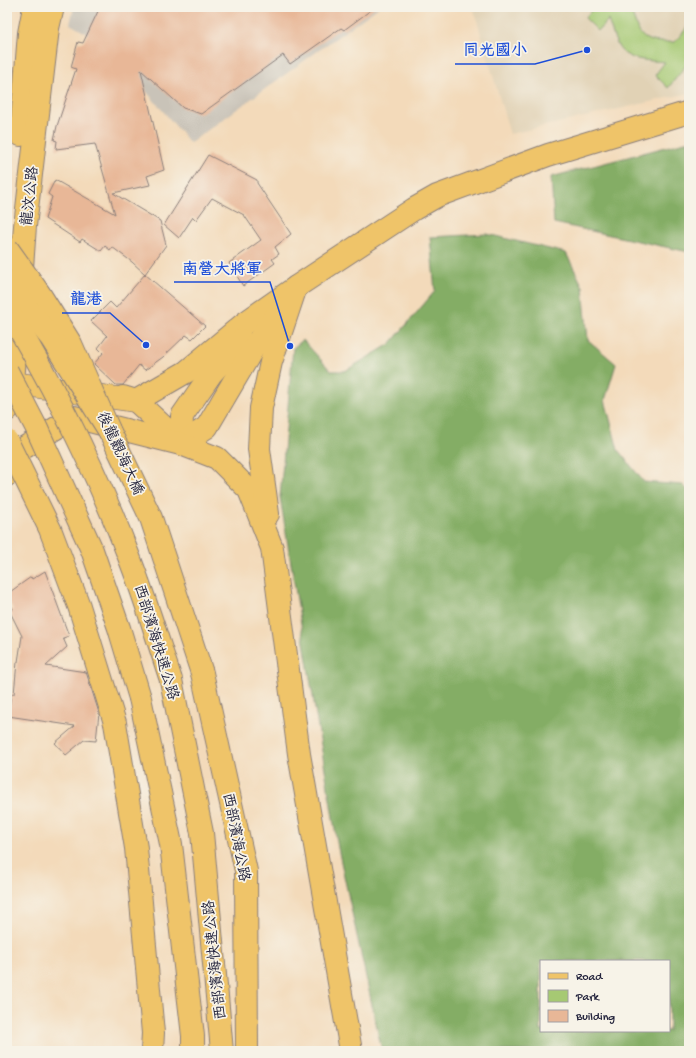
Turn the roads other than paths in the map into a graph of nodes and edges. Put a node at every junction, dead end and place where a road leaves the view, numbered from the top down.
1 (34, 7) edge
2 (53, 7) edge
3 (689, 112) edge
4 (25, 226) junction
5 (7, 248) edge
6 (7, 282) edge
7 (296, 287) junction
8 (7, 308) edge
9 (7, 324) edge
10 (9, 379) edge
11 (136, 401) junction
12 (7, 410) edge
13 (74, 417) junction
14 (110, 432) junction
15 (7, 441) edge
16 (181, 444) junction
17 (7, 474) edge
18 (272, 548) junction
19 (202, 673) joint
20 (152, 1051) edge
21 (193, 1051) edge
22 (222, 1051) edge
23 (247, 1051) edge
24 (352, 1051) edge

1 - 9 main road
2 - 4 main road, 龍汶公路
3 - 7 main road
4 - 10 main road, 龍汶公路
4 - 11 main road
5 - 14 main road, 後龍觀海大橋, bridge
6 - 14 main road, bridge
7 - 11 main road
7 - 16 main road
7 - 18 main road
8 - 22 main road, 西部濱海快速公路, bridge
9 - 10 main road
10 - 11 main road
10 - 12 main road, 龍汶公路
10 - 13 main road
10 - 21 main road, 西部濱海快速公路, bridge
11 - 16 main road
13 - 16 main road
13 - 17 main road
14 - 19 main road, 後龍觀海大橋, bridge
15 - 20 main road, bridge
16 - 18 main road
18 - 24 main road
19 - 23 main road, 西部濱海公路

